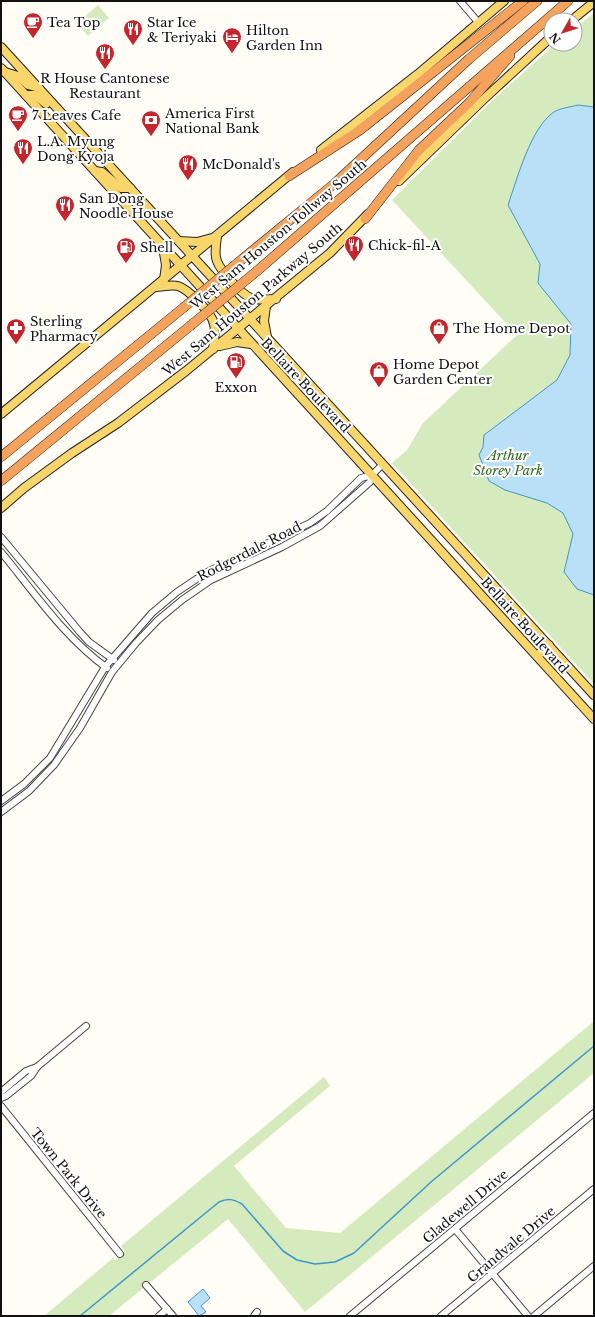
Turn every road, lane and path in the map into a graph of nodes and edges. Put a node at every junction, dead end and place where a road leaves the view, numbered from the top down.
1 (460, 1) edge
2 (504, 1) edge
3 (523, 1) edge
4 (537, 1) edge
5 (568, 1) edge
6 (594, 2) edge
7 (582, 12) edge
8 (478, 22) junction
9 (536, 28) junction
10 (543, 45) edge
11 (1, 47) edge
12 (2, 70) edge
13 (39, 88) junction
14 (26, 95) junction
15 (66, 117) junction
16 (95, 171) junction
17 (289, 176) junction
18 (130, 188) junction
19 (364, 219) junction
20 (217, 237) junction
21 (179, 241) junction
22 (162, 246) junction
23 (193, 256) junction
24 (181, 266) junction
25 (164, 280) junction
26 (156, 287) junction
27 (276, 299) junction
28 (266, 306) junction
29 (250, 319) junction
30 (238, 329) junction
31 (267, 338) junction
32 (252, 344) junction
33 (213, 349) junction
34 (1, 414) edge
35 (1, 457) edge
36 (383, 464) junction
37 (372, 474) junction
38 (1, 481) edge
39 (1, 508) edge
40 (291, 533) junction
41 (1, 537) edge
42 (295, 540) junction
43 (1, 552) edge
44 (207, 572) junction
45 (211, 580) junction
46 (51, 598) junction
47 (43, 604) junction
48 (549, 645) junction
49 (536, 656) junction
50 (112, 658) junction
51 (118, 663) junction
52 (105, 667) junction
53 (112, 672) junction
54 (594, 695) edge
55 (594, 719) edge
56 (35, 772) junction
57 (41, 779) junction
58 (11, 794) junction
59 (1, 801) edge
60 (17, 801) junction
61 (1, 812) edge
62 (86, 1026) dead end
63 (37, 1067) junction
64 (1, 1092) edge
65 (1, 1098) edge
66 (1, 1106) edge
67 (594, 1113) edge
68 (594, 1189) edge
69 (455, 1229) junction
70 (120, 1254) dead end
71 (594, 1266) edge
72 (492, 1274) junction
73 (146, 1285) dead end
74 (167, 1309) junction
75 (159, 1316) edge
76 (172, 1316) edge
77 (350, 1316) edge
78 (442, 1316) edge
79 (528, 1316) edge
80 (534, 1316) edge

1 - 8 street
2 - 8 main road
3 - 17 highway
4 - 35 highway, West Sam Houston Tollway South, bridge
5 - 9 highway, West Sam Houston Tollway South
6 - 7 main road
8 - 17 main road
9 - 19 highway
9 - 38 highway, West Sam Houston Tollway South, bridge
10 - 19 main road, West Sam Houston Parkway South
11 - 13 main road, Bellaire Boulevard
12 - 13 main road
12 - 14 main road, Bellaire Boulevard
13 - 15 main road, Bellaire Boulevard
14 - 15 main road
14 - 16 main road, Bellaire Boulevard
15 - 18 main road, Bellaire Boulevard
16 - 18 main road
16 - 22 main road, Bellaire Boulevard
17 - 20 main road
18 - 21 main road, Bellaire Boulevard
19 - 27 main road, West Sam Houston Parkway South
20 - 21 main road
20 - 23 main road
20 - 27 main road
21 - 23 main road, Bellaire Boulevard
22 - 24 main road, Bellaire Boulevard
22 - 25 main road
23 - 24 main road
23 - 29 main road, Bellaire Boulevard
24 - 25 main road
24 - 30 main road, Bellaire Boulevard
25 - 26 main road
26 - 33 main road
26 - 34 main road
27 - 28 main road, West Sam Houston Parkway South
28 - 29 main road, West Sam Houston Parkway South
28 - 31 main road
29 - 30 main road, West Sam Houston Parkway South
29 - 31 main road, Bellaire Boulevard
30 - 32 main road, Bellaire Boulevard
30 - 33 main road, West Sam Houston Parkway South
31 - 36 main road, Bellaire Boulevard
32 - 33 main road
32 - 37 main road, Bellaire Boulevard
33 - 39 main road, West Sam Houston Parkway South
36 - 37 street, Rodgerdale Road
36 - 48 main road, Bellaire Boulevard
37 - 40 street, Rodgerdale Road
37 - 42 street, Rodgerdale Road
37 - 49 main road, Bellaire Boulevard
40 - 42 street
40 - 44 street, Rodgerdale Road
41 - 46 street
42 - 45 street, Rodgerdale Road
43 - 47 street
44 - 45 street
44 - 50 street, Rodgerdale Road
45 - 51 street, Rodgerdale Road
46 - 47 street
46 - 50 street
47 - 52 street
48 - 49 main road
48 - 54 main road, Bellaire Boulevard
49 - 55 main road, Bellaire Boulevard
50 - 51 street
50 - 52 street, Rodgerdale Road
51 - 53 street, Rodgerdale Road
52 - 53 street
52 - 56 street, Rodgerdale Road
53 - 57 street, Rodgerdale Road
56 - 57 street
56 - 58 street, Rodgerdale Road
57 - 60 street, Rodgerdale Road
58 - 59 street, Rodgerdale Road
58 - 60 street
60 - 61 street, Rodgerdale Road
62 - 63 street
63 - 64 street
63 - 65 street
66 - 70 street, Town Park Drive
67 - 69 street, Gladewell Drive
68 - 72 street, Grandvale Drive
69 - 72 street
69 - 77 street, Gladewell Drive
71 - 80 street
72 - 78 street, Grandvale Drive
72 - 79 street
73 - 74 street
74 - 75 street
74 - 76 street

